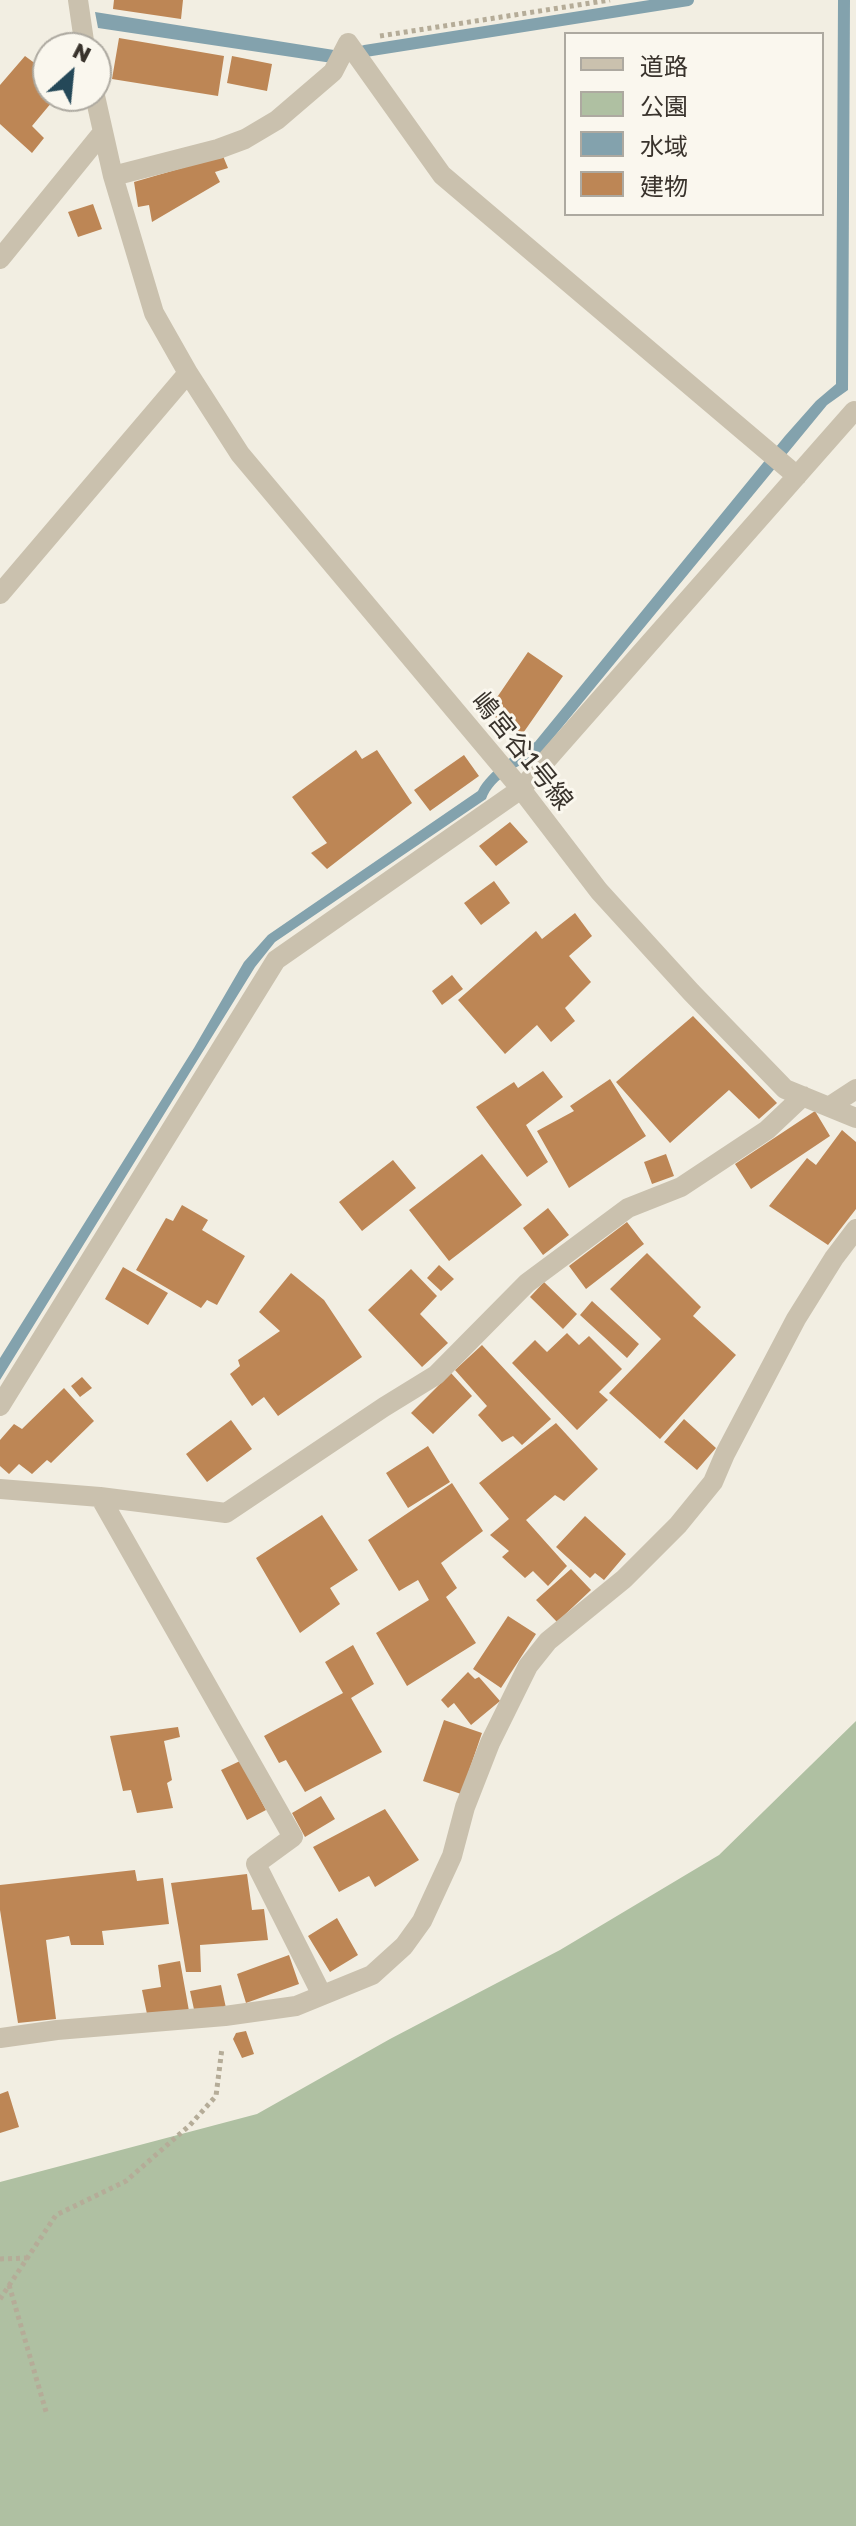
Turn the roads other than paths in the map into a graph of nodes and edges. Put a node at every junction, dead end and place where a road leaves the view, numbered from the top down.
1 (78, 0) edge
2 (82, 32) edge
3 (99, 112) edge
4 (103, 132) junction
5 (113, 176) junction
6 (0, 259) edge
7 (188, 373) junction
8 (856, 412) edge
9 (797, 476) junction
10 (0, 594) edge
11 (521, 789) junction
12 (856, 1089) edge
13 (803, 1096) junction
14 (830, 1106) junction
15 (856, 1118) edge
16 (856, 1229) edge
17 (0, 1406) edge
18 (0, 1489) edge
19 (100, 1497) junction
20 (322, 1995) junction
21 (0, 2038) edge

1 - 2 street
3 - 4 street, 嶋宮谷1号線
4 - 5 street, 嶋宮谷1号線
4 - 6 street
5 - 7 street, 嶋宮谷1号線
5 - 9 street
7 - 10 street
7 - 11 street, 嶋宮谷1号線
8 - 9 street
9 - 11 street
11 - 13 street, 嶋宮谷1号線
11 - 17 street
12 - 14 street
13 - 14 street, 嶋宮谷1号線
13 - 19 street
14 - 15 street, 嶋宮谷1号線
16 - 20 street
18 - 19 street
19 - 20 street
20 - 21 street

